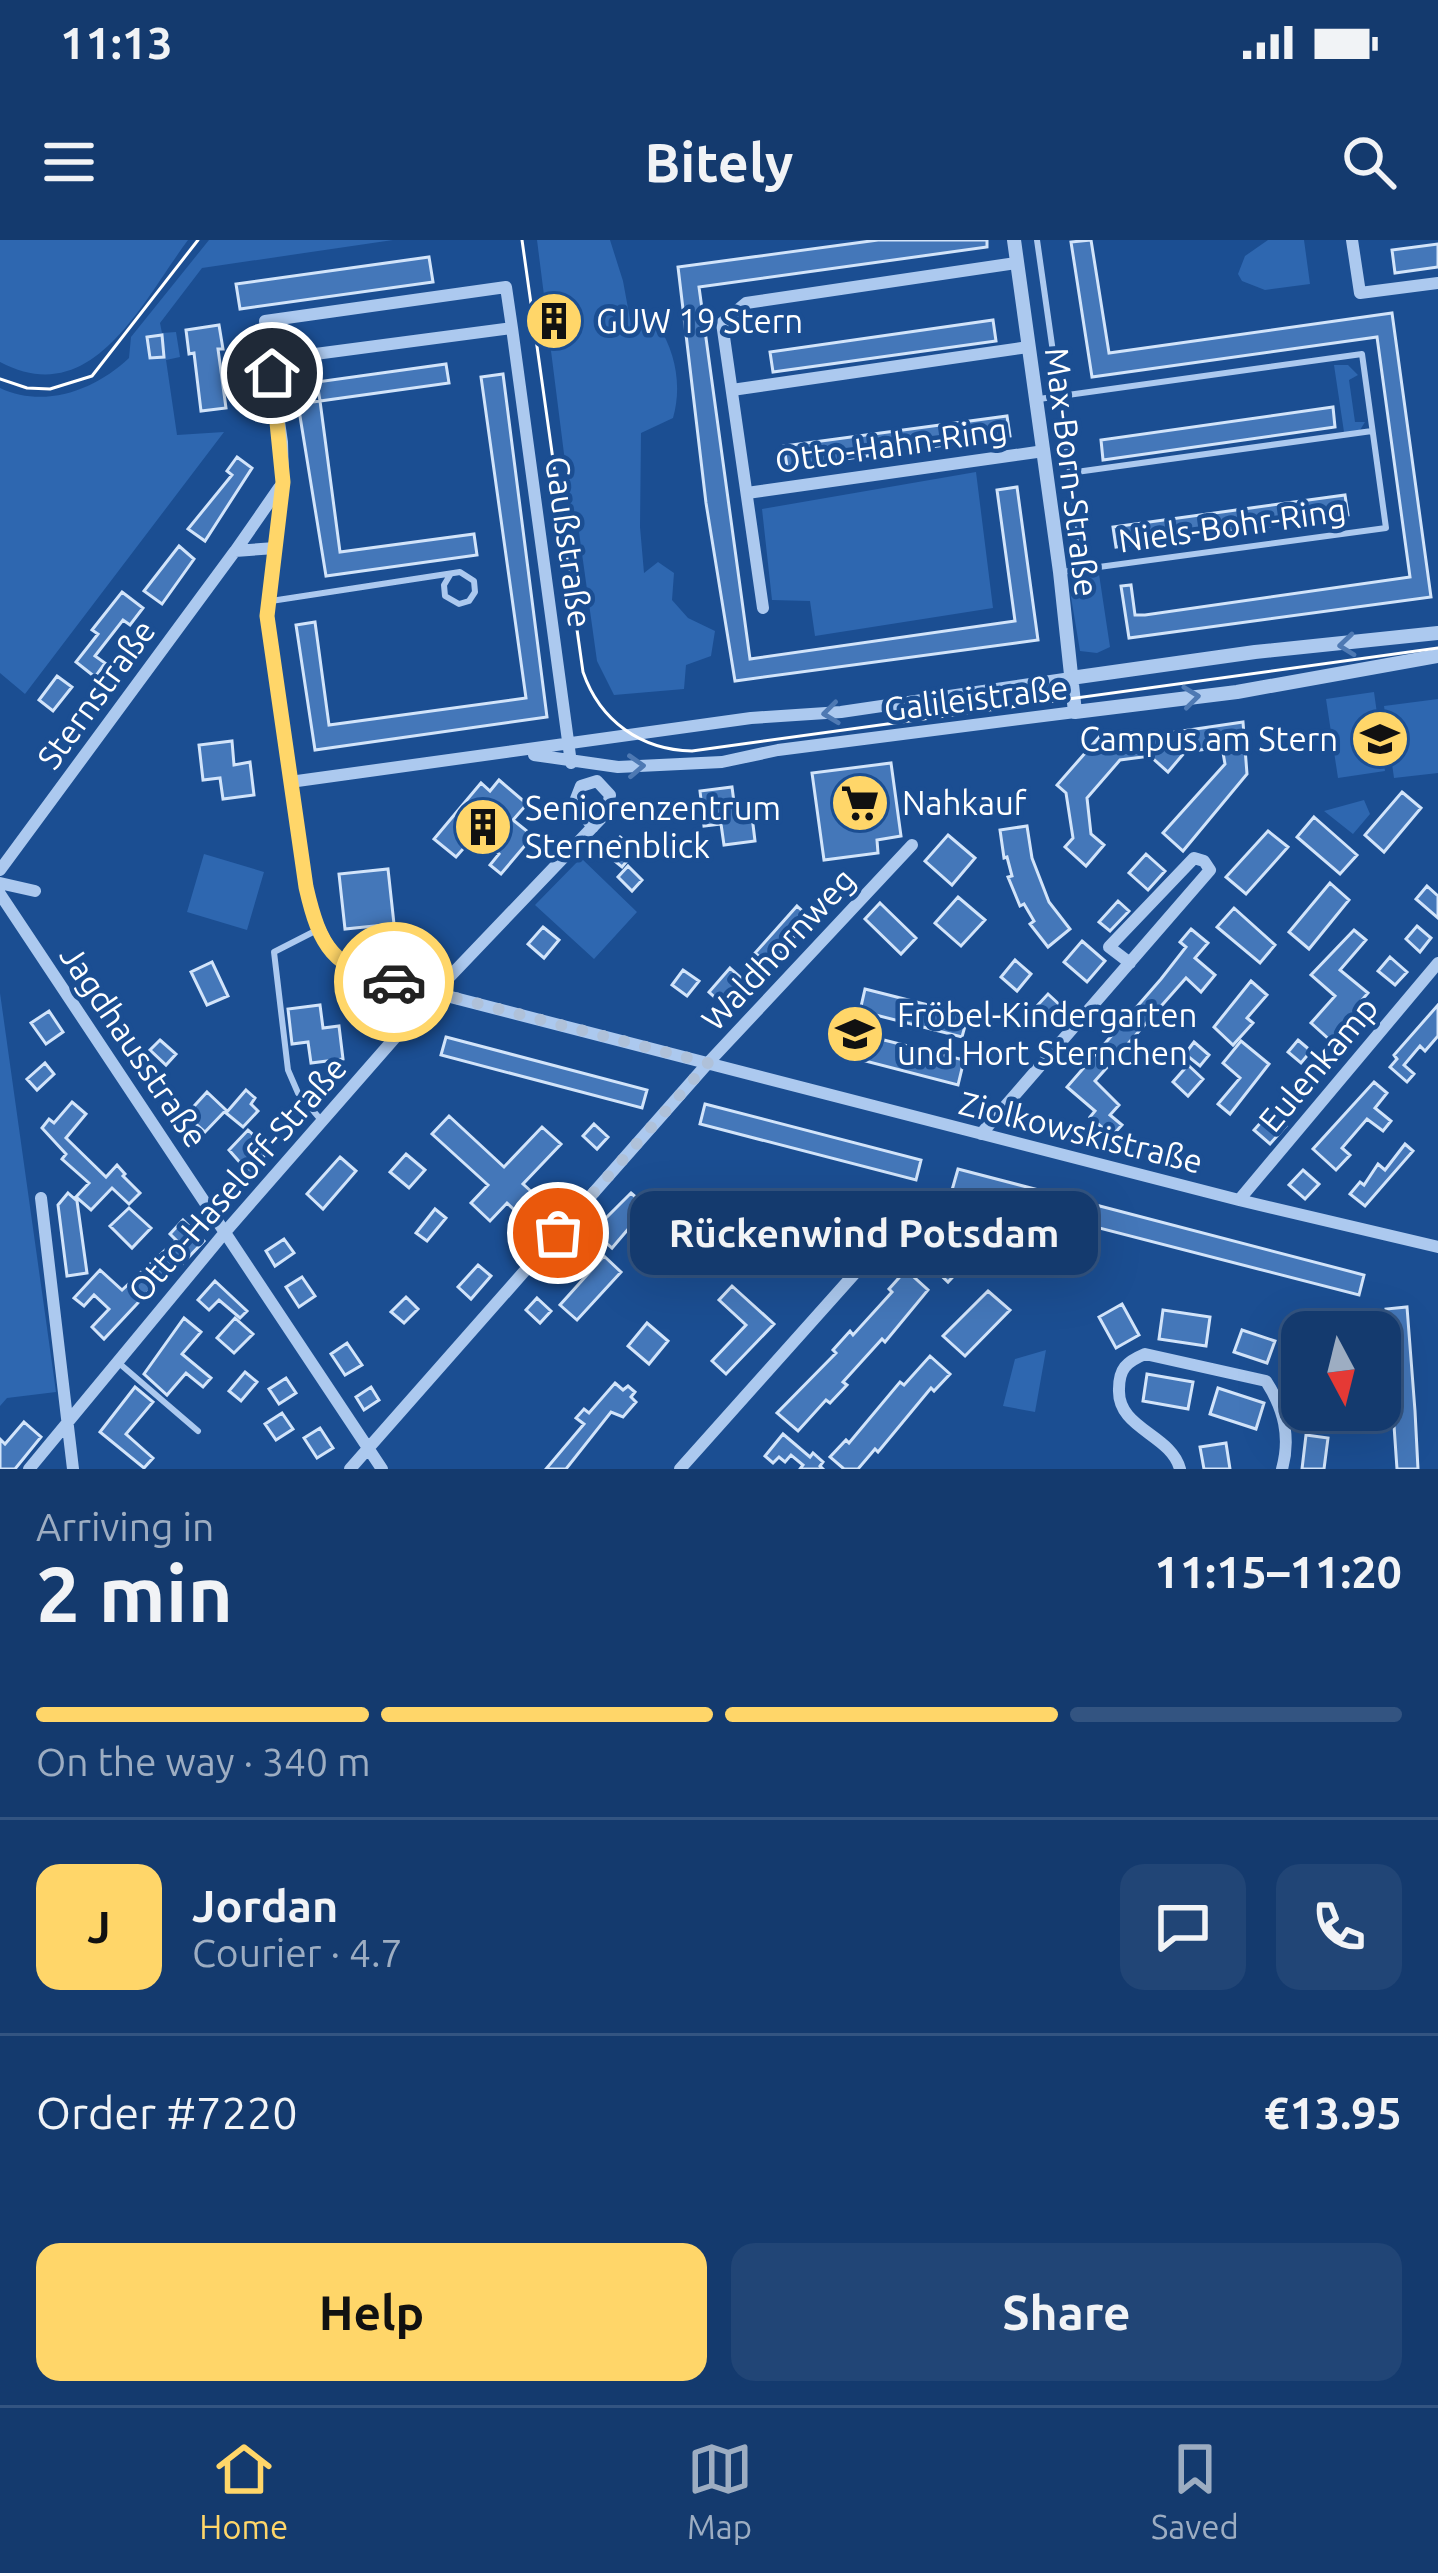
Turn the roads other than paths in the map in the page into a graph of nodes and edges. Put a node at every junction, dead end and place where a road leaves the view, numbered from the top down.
1 (1013, 240) edge
2 (1037, 240) edge
3 (1352, 240) edge
4 (1016, 262) junction
5 (1438, 283) edge
6 (512, 328) junction
7 (1028, 347) junction
8 (270, 360) junction
9 (732, 390) junction
10 (1058, 396) junction
11 (1036, 400) junction
12 (1372, 431) junction
13 (1044, 451) junction
14 (1069, 473) junction
15 (283, 482) junction
16 (747, 494) junction
17 (275, 548) junction
18 (235, 550) junction
19 (1084, 569) junction
20 (1060, 572) junction
21 (450, 575) junction
22 (267, 601) junction
23 (763, 608) dead end
24 (1438, 633) edge
25 (1438, 656) edge
26 (1071, 678) junction
27 (1075, 712) junction
28 (570, 746) junction
29 (521, 752) junction
30 (572, 763) junction
31 (290, 782) junction
32 (593, 827) dead end
33 (912, 845) dead end
34 (0, 870) edge
35 (0, 883) edge
36 (35, 891) dead end
37 (0, 894) edge
38 (319, 929) junction
39 (1130, 963) junction
40 (1438, 963) edge
41 (435, 992) junction
42 (708, 1063) junction
43 (322, 1121) junction
44 (981, 1134) junction
45 (41, 1198) dead end
46 (1239, 1200) junction
47 (908, 1215) dead end
48 (226, 1231) junction
49 (1438, 1247) edge
50 (117, 1362) junction
51 (67, 1424) junction
52 (198, 1431) dead end
53 (368, 1449) junction
54 (29, 1469) edge
55 (73, 1469) edge
56 (350, 1469) edge
57 (382, 1469) edge
58 (680, 1469) edge
59 (1180, 1469) edge
60 (1282, 1469) edge

1 - 4 street, Max-Born-Straße
2 - 10 lane, Max-Born-Straße
3 - 5 street
4 - 7 street, Max-Born-Straße
4 - 9 street, Otto-Hahn-Ring
6 - 8 street
6 - 8 street, Gaußstraße
6 - 28 street, Gaußstraße
7 - 9 street
7 - 11 street, Max-Born-Straße
8 - 15 street, Gaußstraße
9 - 16 street, Otto-Hahn-Ring
10 - 11 lane, Niels-Bohr-Ring
10 - 12 lane, Niels-Bohr-Ring
10 - 14 lane, Max-Born-Straße
11 - 13 street, Max-Born-Straße
12 - 14 lane
12 - 19 lane, Niels-Bohr-Ring
13 - 16 street, Otto-Hahn-Ring
13 - 20 street, Max-Born-Straße
14 - 19 lane, Max-Born-Straße
15 - 17 street, Gaußstraße
15 - 18 street, Sternstraße
16 - 23 street, Otto-Hahn-Ring
17 - 18 street
17 - 22 street, Gaußstraße
18 - 34 street, Sternstraße
19 - 20 lane, Niels-Bohr-Ring
20 - 26 street, Max-Born-Straße
21 - 21 lane
21 - 22 lane
22 - 31 street, Gaußstraße
24 -> 26 street, Galileistraße
27 -> 25 street, Galileistraße
26 - 27 street, Max-Born-Straße
26 -> 28 street, Galileistraße
30 -> 27 street, Galileistraße
28 - 29 street, Galileistraße
28 - 30 street, Gaußstraße
29 - 30 street, Galileistraße
29 - 31 street, Galileistraße
31 - 38 street, Ziolkowskistraße
32 - 41 street, Otto-Haseloff-Straße
33 - 42 street, Waldhornweg
35 - 36 street
37 - 48 street, Jagdhausstraße
38 - 41 street, Ziolkowskistraße
38 - 43 lane
39 - 39 street
39 - 44 street
40 - 46 street, Eulenkamp
41 - 42 street, Ziolkowskistraße
41 - 43 street, Otto-Haseloff-Straße
42 - 44 street, Ziolkowskistraße
42 - 53 street, Waldhornweg
43 - 48 street, Otto-Haseloff-Straße
44 - 46 street, Ziolkowskistraße
45 - 51 street
46 - 49 street, Ziolkowskistraße
47 - 58 street
48 - 50 street, Otto-Haseloff-Straße
48 - 53 street, Jagdhausstraße
50 - 51 street, Otto-Haseloff-Straße
50 - 52 lane
51 - 54 street, Otto-Haseloff-Straße
51 - 55 street
53 - 56 street, Waldhornweg
53 - 57 street, Jagdhausstraße
59 - 60 street

